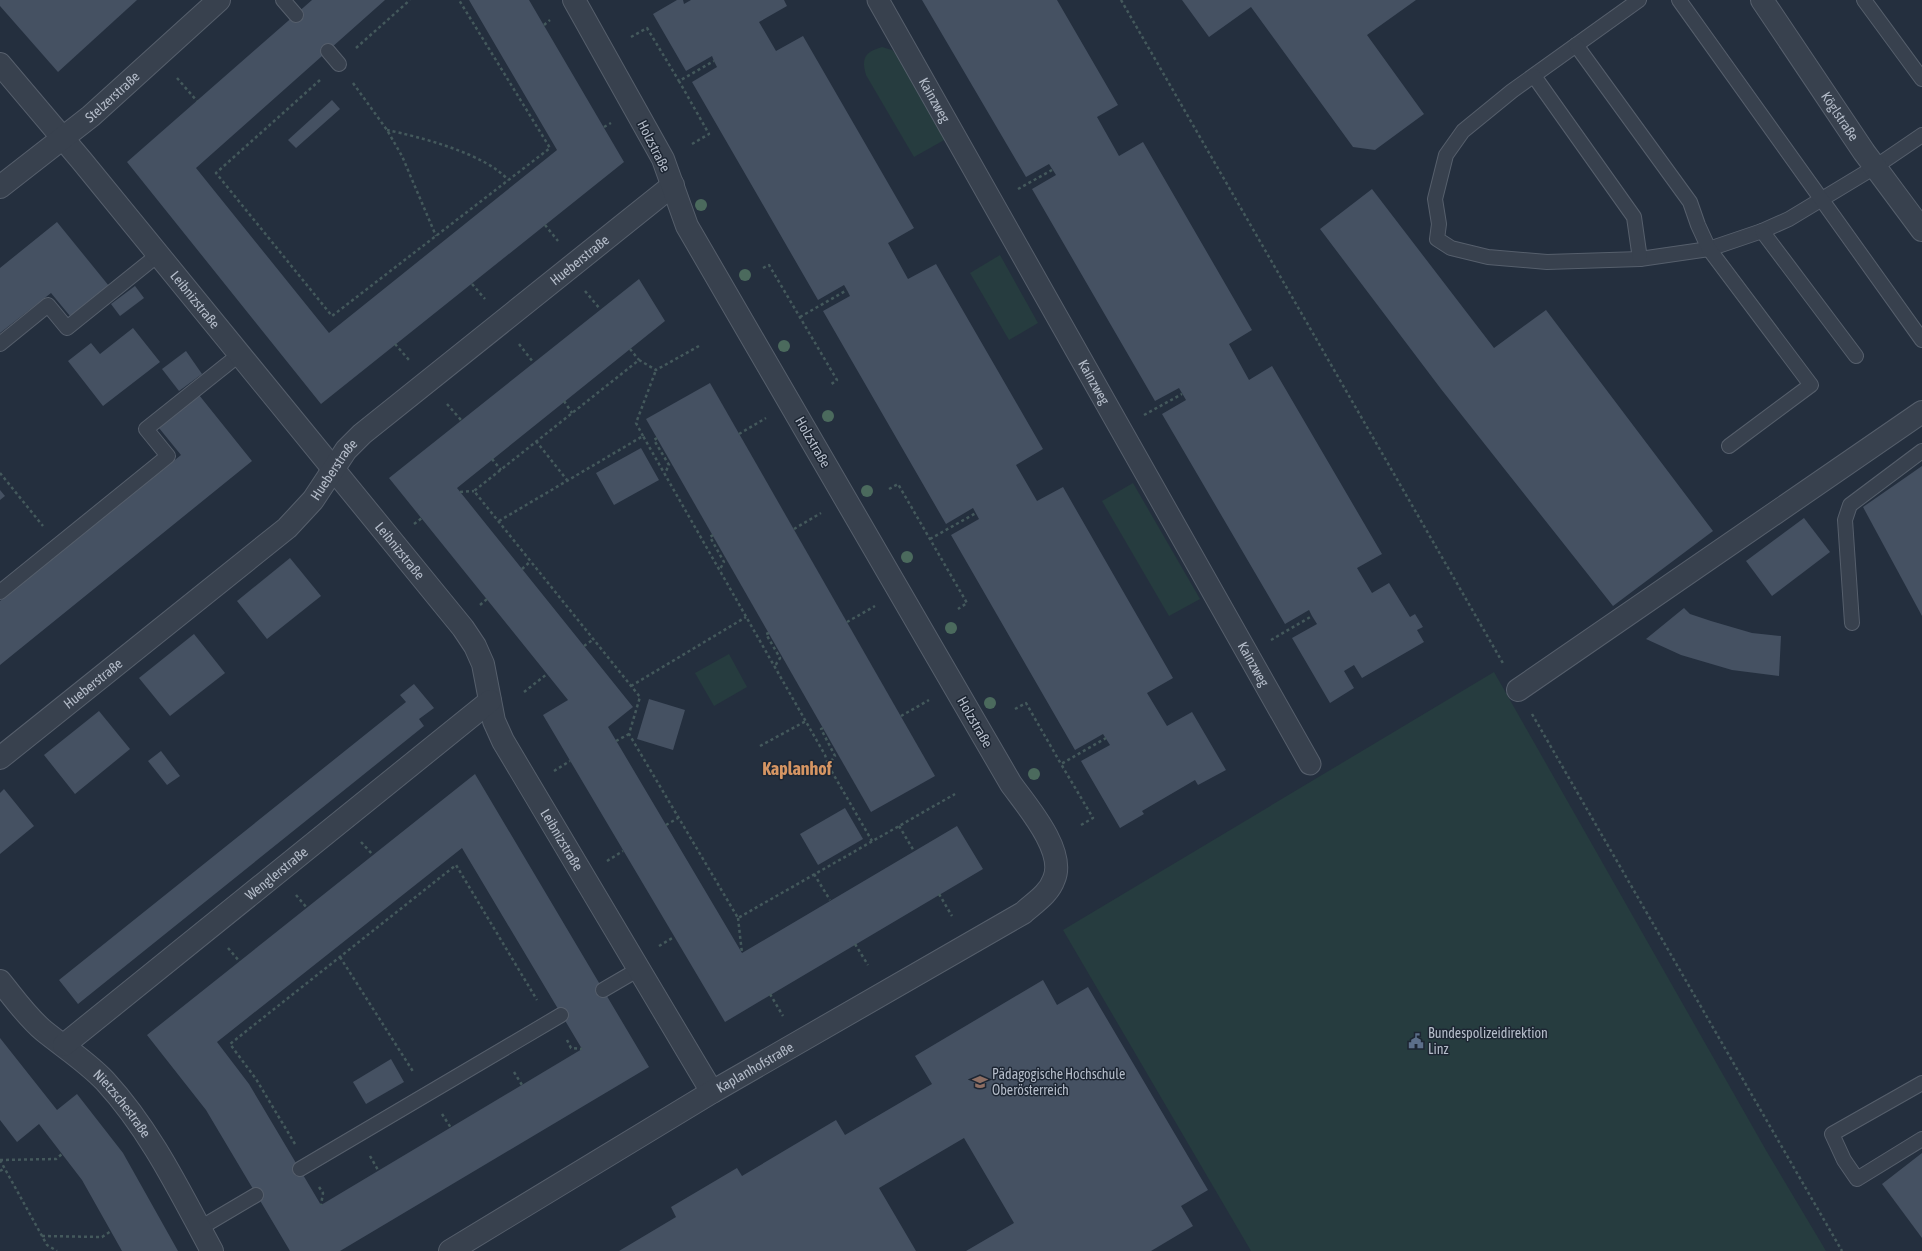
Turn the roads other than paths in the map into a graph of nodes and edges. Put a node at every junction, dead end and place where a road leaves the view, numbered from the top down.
1 (219, 0) edge
2 (282, 0) edge
3 (575, 0) edge
4 (878, 0) edge
5 (1639, 0) edge
6 (1679, 0) edge
7 (1762, 0) edge
8 (1864, 0) edge
9 (296, 15) dead end
10 (1576, 45) junction
11 (328, 51) dead end
12 (0, 64) edge
13 (339, 64) road end
14 (1534, 76) junction
15 (1922, 79) edge
16 (1922, 135) edge
17 (63, 137) junction
18 (1875, 167) junction
19 (673, 185) junction
20 (0, 187) edge
21 (1822, 200) junction
22 (1922, 230) edge
23 (1762, 231) junction
24 (1709, 249) junction
25 (159, 254) junction
26 (1640, 259) junction
27 (1922, 340) edge
28 (0, 344) edge
29 (240, 354) junction
30 (1856, 356) dead end
31 (1922, 412) edge
32 (1729, 446) dead end
33 (1922, 451) edge
34 (333, 468) junction
35 (0, 592) edge
36 (1852, 623) dead end
37 (1518, 690) road end
38 (490, 702) junction
39 (0, 758) edge
40 (1310, 764) dead end
41 (1055, 879) joint
42 (639, 969) junction
43 (0, 981) edge
44 (603, 990) dead end
45 (556, 1018) road end
46 (64, 1045) junction
47 (1922, 1083) edge
48 (712, 1092) junction
49 (1922, 1139) edge
50 (303, 1167) road end
51 (256, 1195) dead end
52 (200, 1228) junction
53 (212, 1251) edge
54 (450, 1251) edge

1 - 17 street, Stelzerstraße
2 - 9 lane
3 - 19 street, Holzstraße
4 - 40 street, Kainzweg
5 - 10 lane
6 - 21 lane
7 - 18 street, Köglstraße
8 - 15 lane
10 - 14 lane
10 - 24 lane
11 - 13 lane
12 - 17 street, Leibnizstraße
14 - 26 lane
14 - 26 lane
16 - 18 lane
17 - 20 street, Stelzerstraße
17 - 25 street, Leibnizstraße
18 - 21 lane
18 - 22 street, Köglstraße
19 - 34 street, Hueberstraße
19 - 41 street, Holzstraße
21 - 23 lane
21 - 27 lane
23 - 24 lane
23 - 30 lane
24 - 26 lane
24 - 32 lane
25 - 28 lane
25 - 29 street, Leibnizstraße
29 - 34 street, Leibnizstraße
29 - 35 lane
31 - 37 street
33 - 36 lane
34 - 38 street, Leibnizstraße
34 - 39 street, Hueberstraße
38 - 42 street, Leibnizstraße
38 - 46 street, Wenglerstraße
41 - 48 street, Kaplanhofstraße
42 - 44 lane
42 - 48 street, Leibnizstraße
43 - 46 street, Nietzschestraße
45 - 50 lane
46 - 52 street, Nietzschestraße
47 - 49 lane
48 - 54 street, Kaplanhofstraße
51 - 52 lane
52 - 53 street, Nietzschestraße

